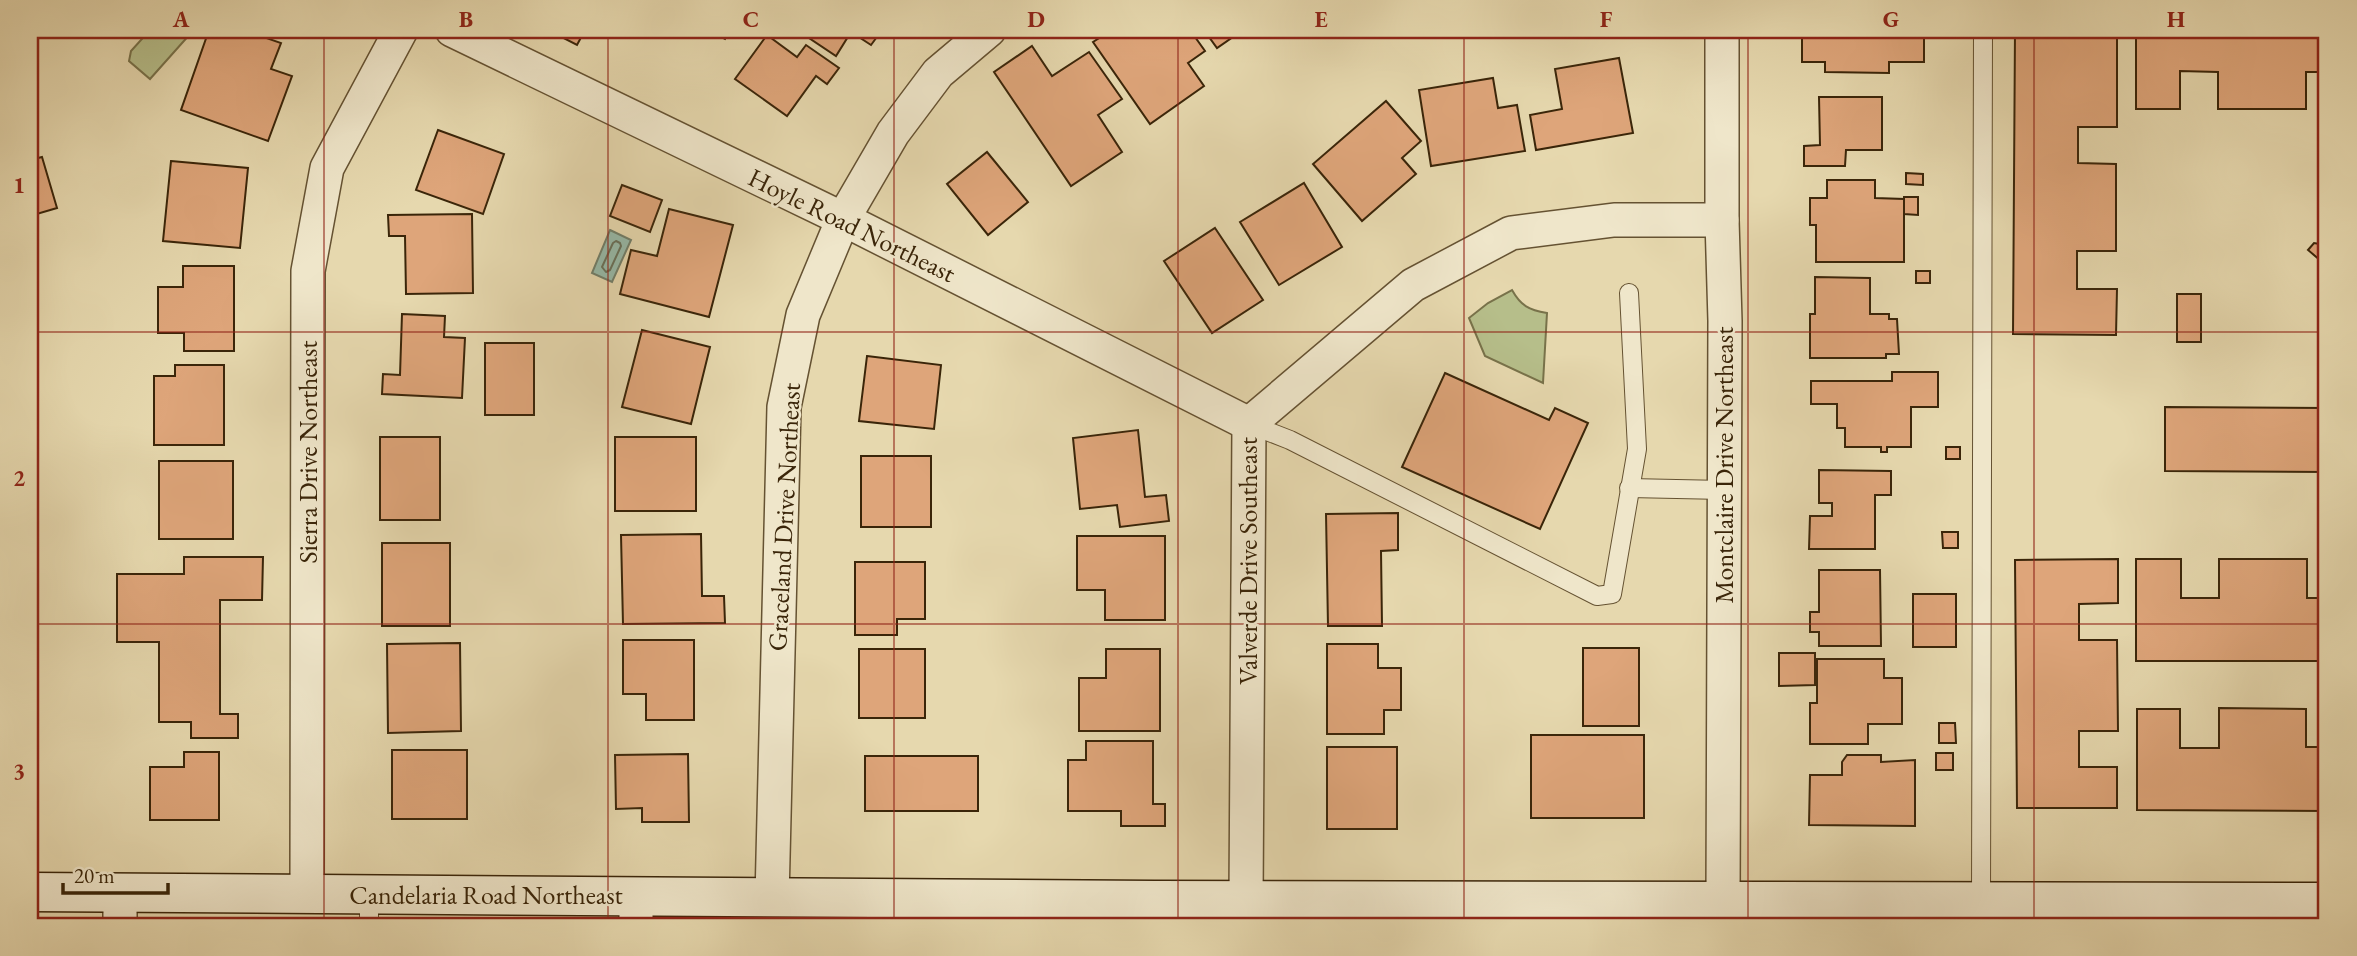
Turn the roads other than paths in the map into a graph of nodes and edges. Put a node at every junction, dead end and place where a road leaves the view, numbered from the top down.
1 (401, 30) edge
2 (452, 30) edge
3 (989, 30) edge
4 (1723, 30) edge
5 (1983, 30) edge
6 (843, 219) junction
7 (1721, 220) junction
8 (1629, 293) dead end
9 (1249, 424) junction
10 (1629, 488) junction
11 (1724, 490) junction
12 (30, 892) edge
13 (307, 894) junction
14 (772, 898) junction
15 (1246, 900) junction
16 (1723, 900) junction
17 (1981, 901) junction
18 (2327, 902) edge
19 (120, 909) edge
20 (369, 910) edge
21 (636, 911) edge
22 (895, 912) edge
23 (1154, 913) edge
24 (1393, 913) edge
25 (1659, 914) edge
26 (2196, 914) edge

1 - 13 street, Sierra Drive Northeast
2 - 6 street, Hoyle Road Northeast
3 - 6 street, Graceland Drive Northeast
4 - 7 street, Montclaire Drive Northeast
5 - 17 lane
6 - 9 street, Hoyle Road Northeast
6 - 14 street, Graceland Drive Northeast
7 - 9 street, Valverde Drive Southeast
7 - 11 street, Montclaire Drive Northeast
8 - 10 lane
9 - 10 lane
9 - 15 street, Valverde Drive Southeast
10 - 11 lane
11 - 16 street, Montclaire Drive Northeast
12 - 19 main road, Candelaria Road Northeast
13 - 19 main road, Candelaria Road Northeast
13 - 20 main road, Candelaria Road Northeast
14 - 21 main road, Candelaria Road Northeast
14 - 22 main road, Candelaria Road Northeast
15 - 23 main road, Candelaria Road Northeast
15 - 24 main road, Candelaria Road Northeast
16 - 17 main road, Candelaria Road Northeast
16 - 25 main road, Candelaria Road Northeast
17 - 26 main road, Candelaria Road Northeast
18 - 26 main road, Candelaria Road Northeast
20 - 21 main road, Candelaria Road Northeast
22 - 23 main road, Candelaria Road Northeast
24 - 25 main road, Candelaria Road Northeast

